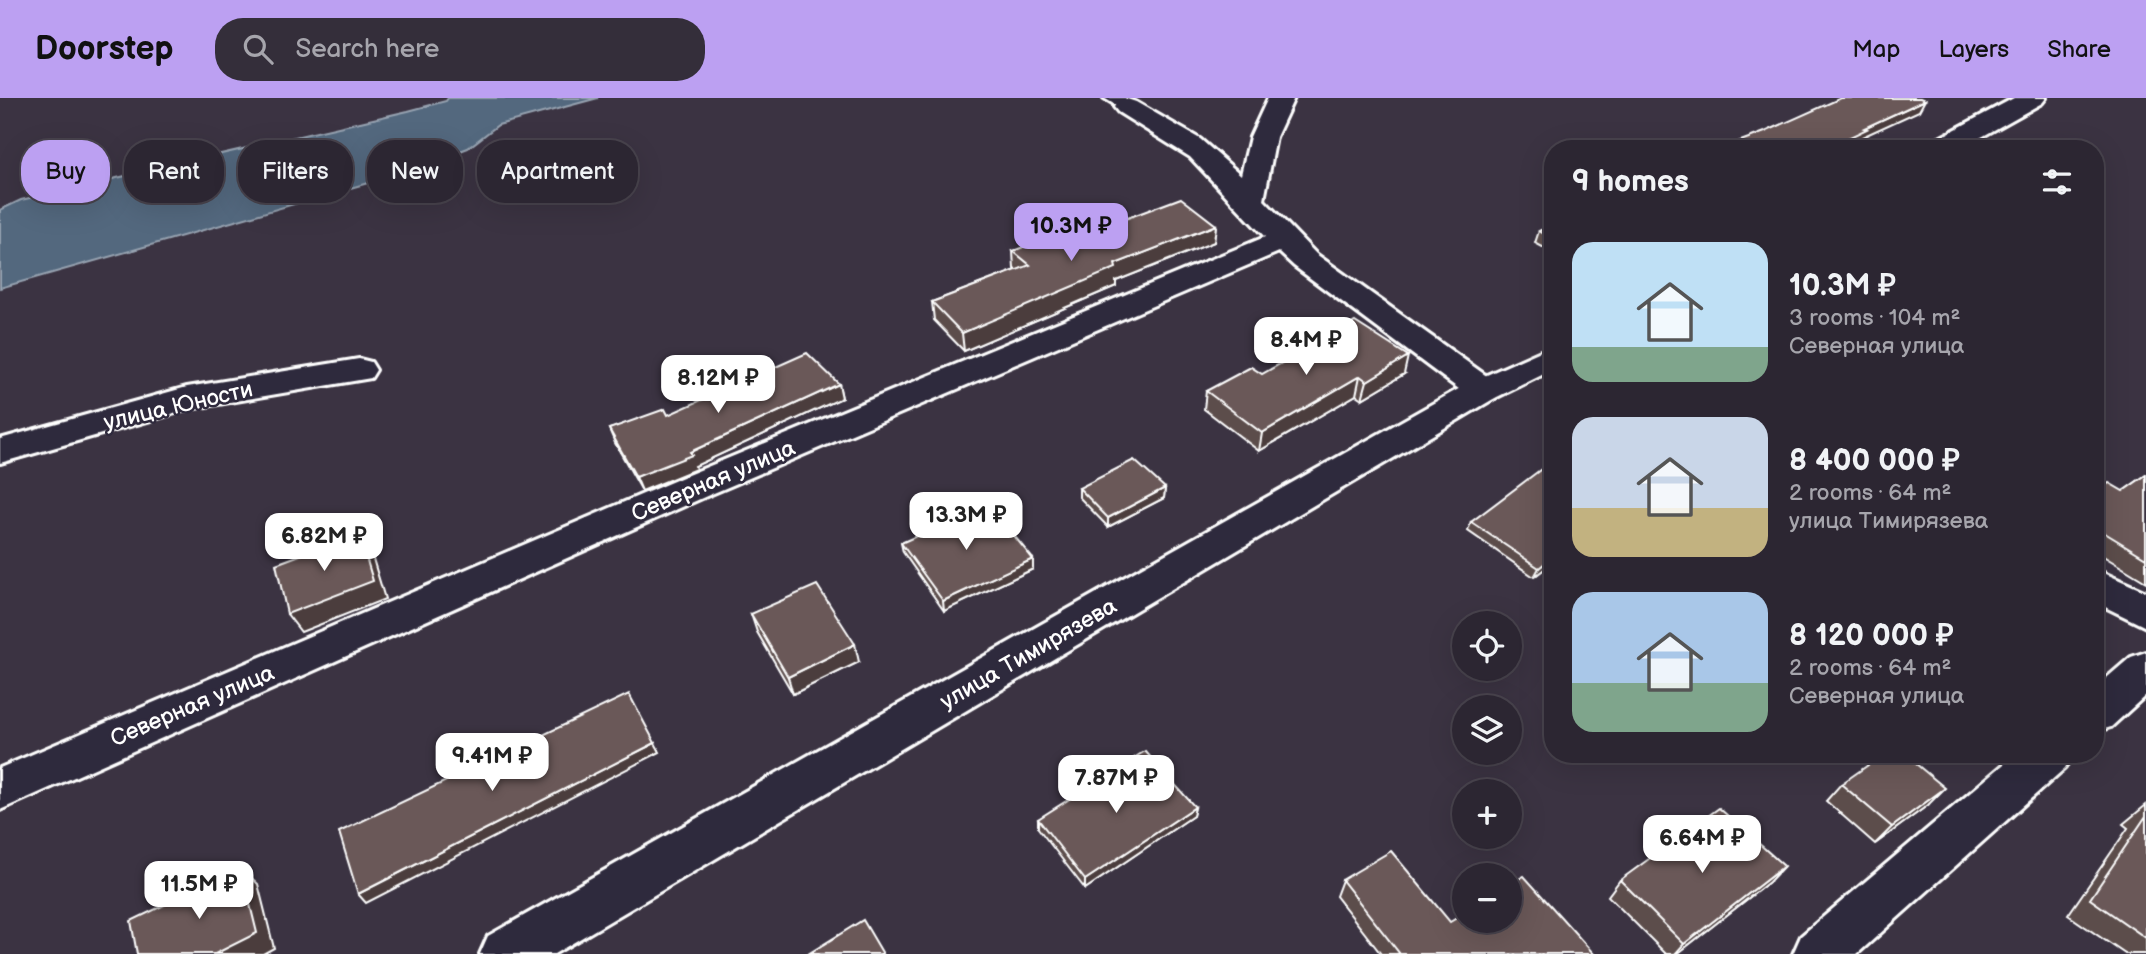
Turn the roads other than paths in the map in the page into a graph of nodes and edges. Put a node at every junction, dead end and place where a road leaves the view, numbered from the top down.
1 (1282, 98) edge
2 (2033, 98) edge
3 (1120, 102) edge
4 (1956, 140) edge
5 (1250, 199) junction
6 (1282, 240) junction
7 (1544, 361) edge
8 (359, 369) dead end
9 (1483, 390) junction
10 (0, 451) edge
11 (2104, 589) edge
12 (2146, 611) edge
13 (2146, 669) edge
14 (2104, 706) edge
15 (2039, 763) edge
16 (0, 789) edge
17 (506, 954) edge
18 (1819, 954) edge

1 - 5 street
2 - 4 street
3 - 5 street
5 - 6 street
6 - 9 street
6 - 16 street, Северная улица
7 - 9 street, улица Тимирязева
8 - 10 street, улица Юности
9 - 17 street, улица Тимирязева
11 - 12 street
13 - 14 street
15 - 18 street

